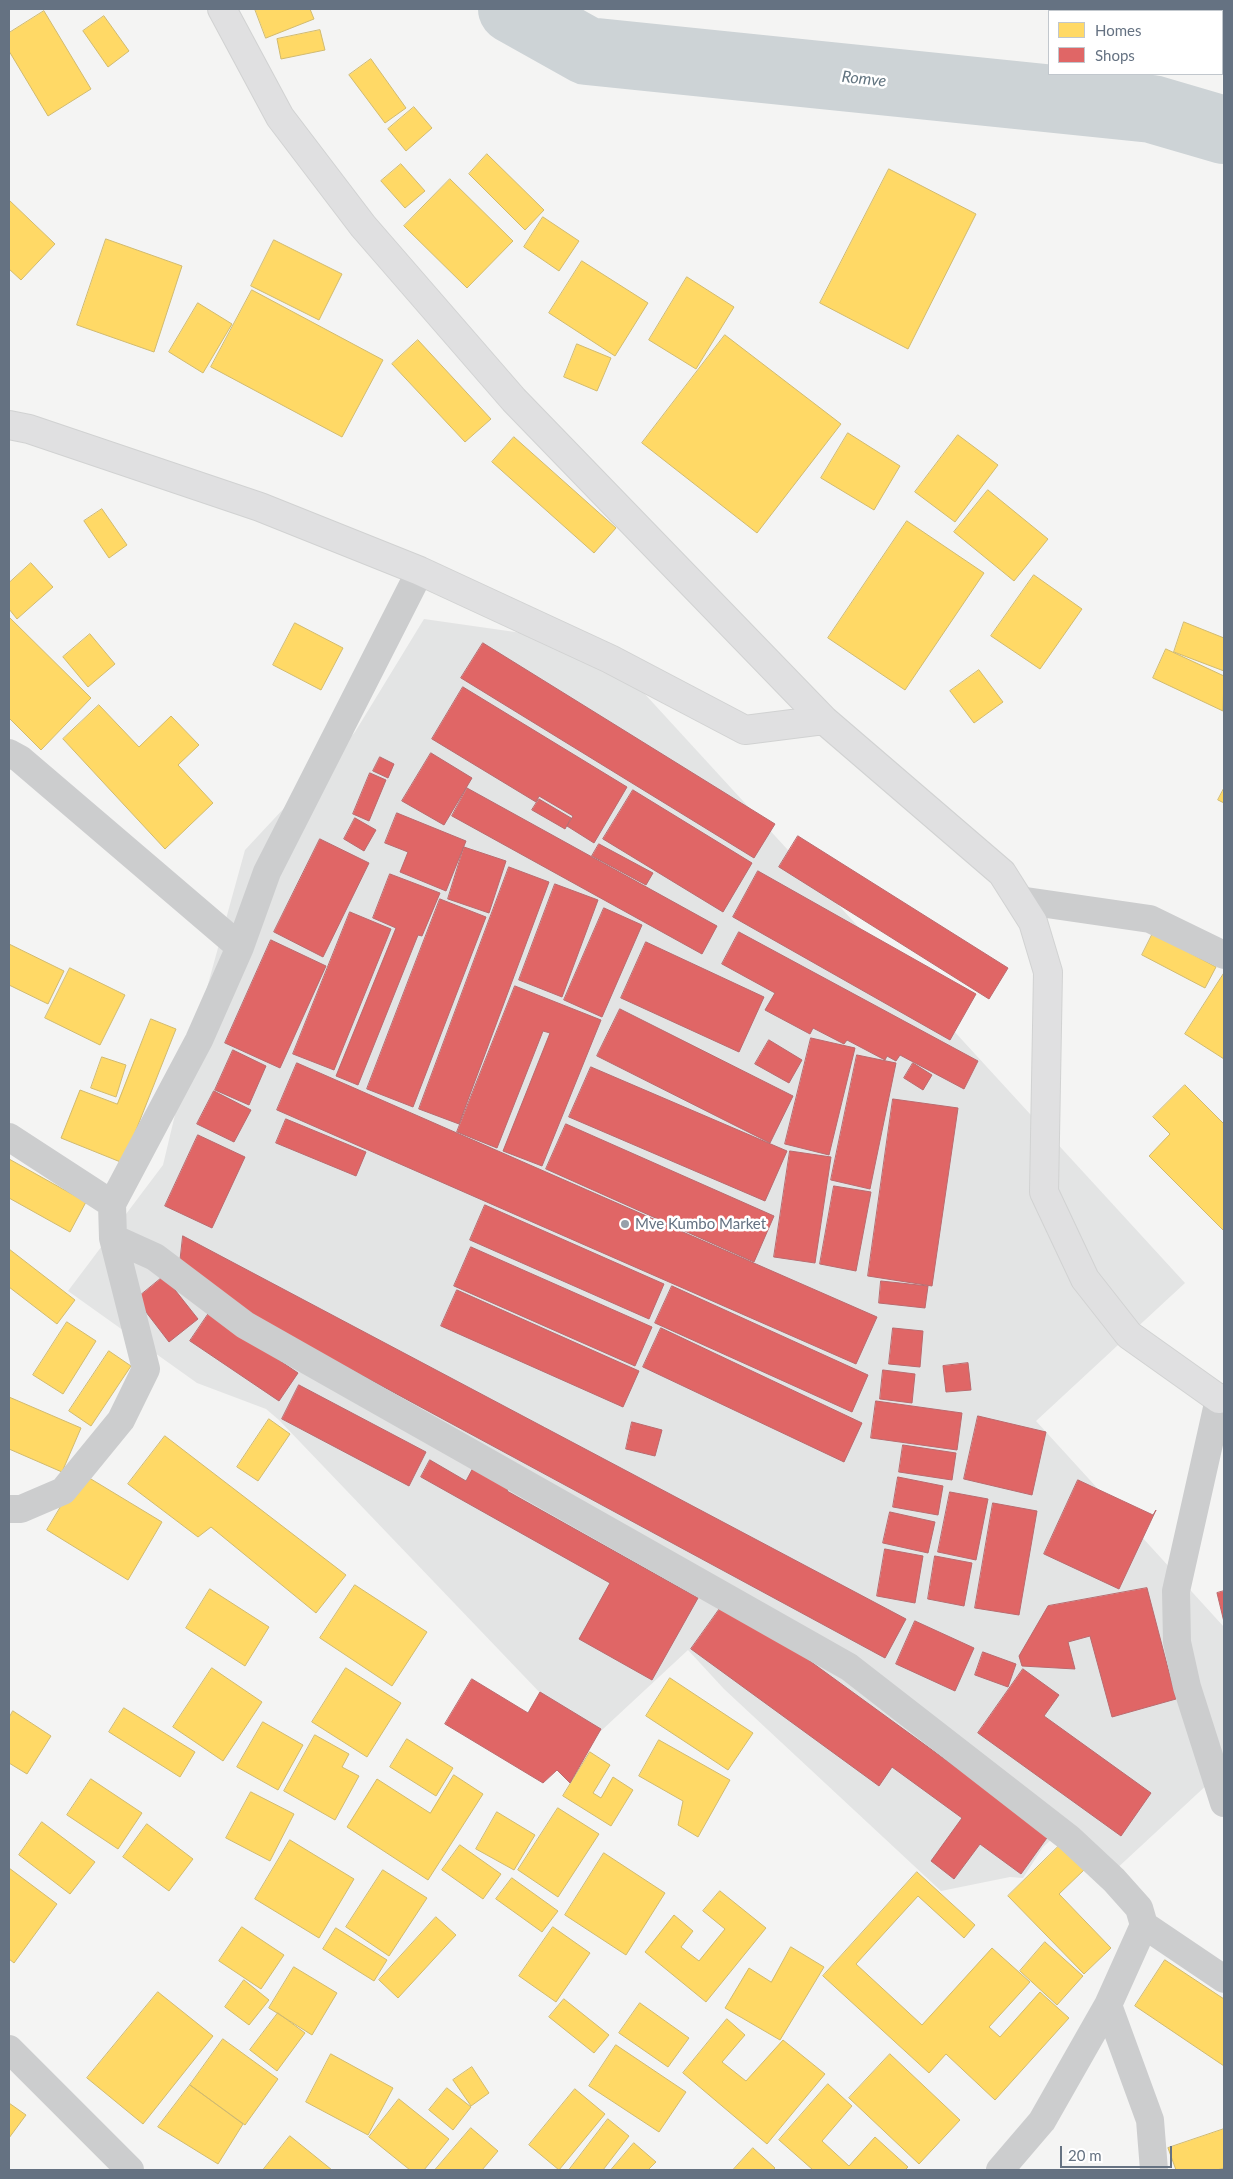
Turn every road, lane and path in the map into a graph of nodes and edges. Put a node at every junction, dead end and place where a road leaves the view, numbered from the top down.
1 (222, 9) edge
2 (9, 426) edge
3 (420, 571) junction
4 (824, 720) junction
5 (9, 753) edge
6 (1019, 900) junction
7 (240, 947) junction
8 (1224, 955) edge
9 (9, 1137) edge
10 (112, 1204) junction
11 (112, 1238) junction
12 (1222, 1398) edge
13 (9, 1509) edge
14 (1224, 1803) edge
15 (1144, 1926) junction
16 (1224, 1979) edge
17 (1108, 2005) junction
18 (9, 2049) edge
19 (130, 2170) edge
20 (1000, 2170) edge
21 (1154, 2170) edge

1 - 4 main road
2 - 3 main road
3 - 4 main road
3 - 7 street
4 - 6 main road
5 - 7 street
6 - 8 street
6 - 12 main road
7 - 10 street
9 - 10 street
10 - 11 street
11 - 13 street
11 - 15 street
12 - 14 street
15 - 16 street
15 - 17 street
17 - 20 street
17 - 21 street
18 - 19 street

